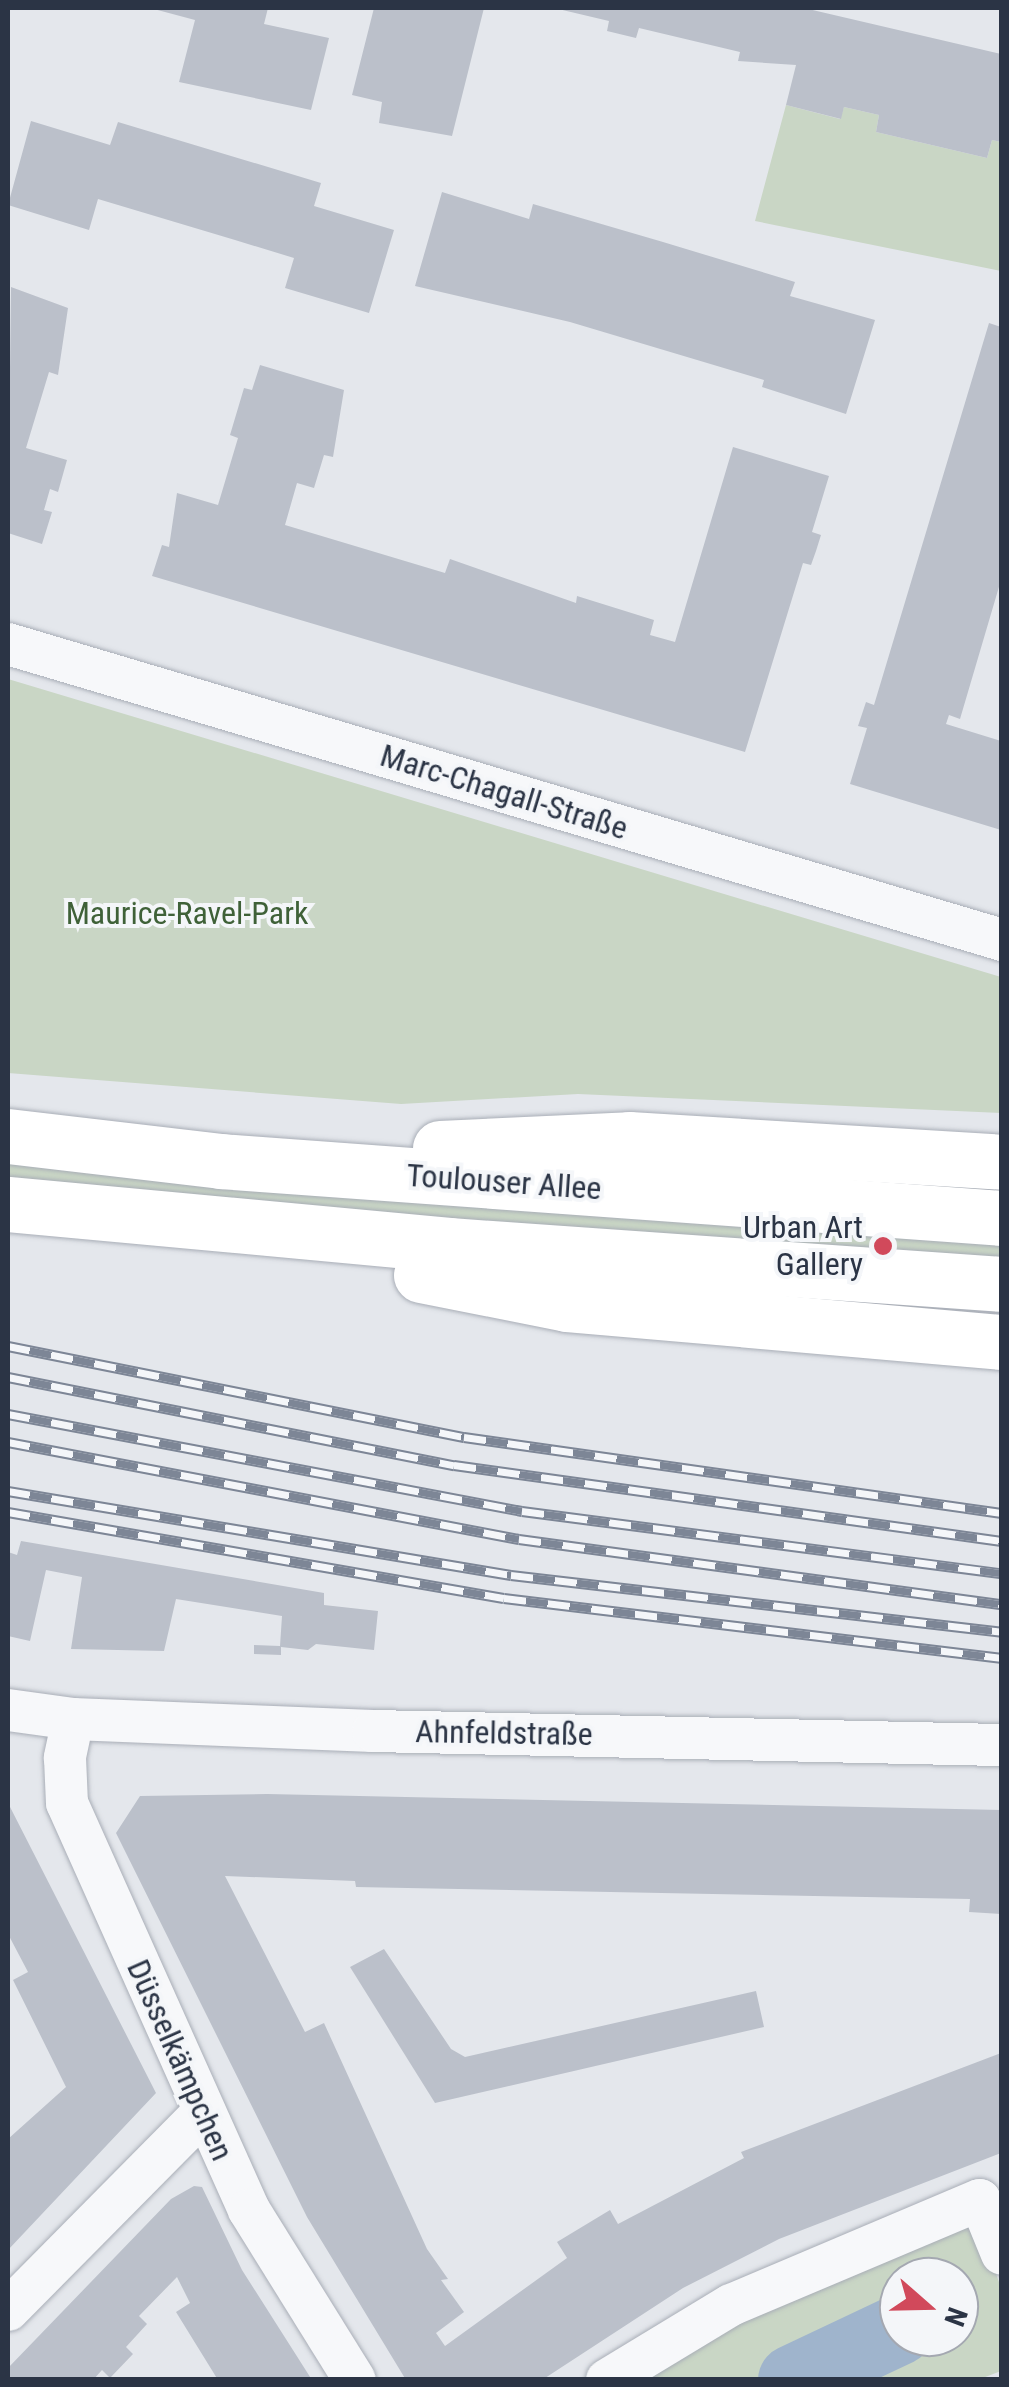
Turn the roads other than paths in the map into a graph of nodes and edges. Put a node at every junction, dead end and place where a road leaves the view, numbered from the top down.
1 (8, 644) edge
2 (1002, 940) edge
3 (8, 1136) edge
4 (220, 1161) junction
5 (1002, 1162) edge
6 (8, 1204) edge
7 (1002, 1218) edge
8 (237, 1226) junction
9 (1002, 1284) edge
10 (1002, 1342) edge
11 (8, 1710) edge
12 (73, 1719) junction
13 (1002, 1745) edge
14 (202, 2114) junction
15 (1002, 2254) edge
16 (8, 2310) edge
17 (355, 2380) edge
18 (607, 2380) edge

1 - 2 street, Marc-Chagall-Straße
3 - 4 main road, Toulouser Allee
4 - 5 main road
4 - 7 main road, Toulouser Allee
6 - 8 main road, Toulouser Allee
8 - 9 main road, Toulouser Allee
8 - 10 main road
11 - 12 street, Ahnfeldstraße
12 - 13 street, Ahnfeldstraße
12 - 14 street, Düsselkämpchen
14 - 16 street
14 - 17 street, Düsselkämpchen
15 - 18 street

